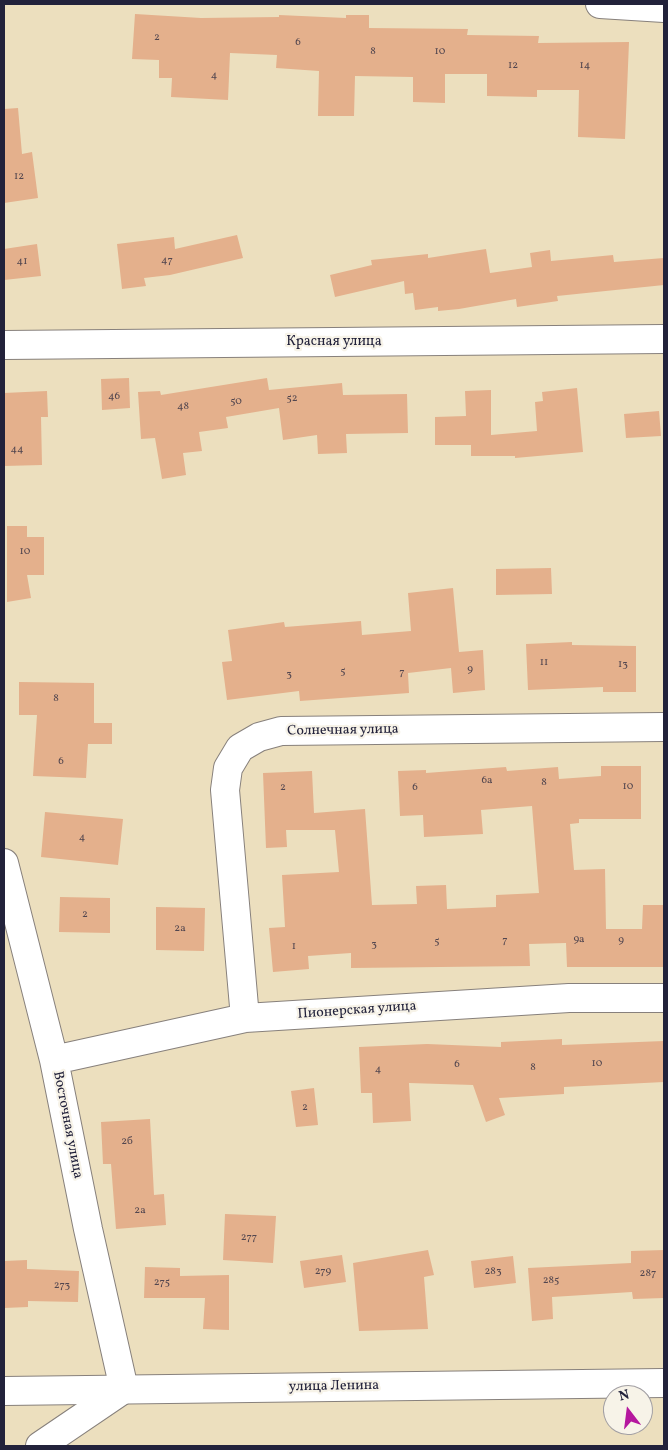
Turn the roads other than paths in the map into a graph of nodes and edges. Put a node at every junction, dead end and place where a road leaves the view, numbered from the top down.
1 (600, 4) edge
2 (664, 8) edge
3 (664, 339) edge
4 (4, 345) edge
5 (664, 727) edge
6 (4, 863) edge
7 (664, 998) edge
8 (245, 1018) junction
9 (54, 1060) junction
10 (664, 1383) edge
11 (124, 1389) junction
12 (4, 1391) edge
13 (40, 1446) edge

1 - 2 street
3 - 4 street, Красная улица
5 - 8 street, Солнечная улица
6 - 9 street, Восточная улица
7 - 8 street, Пионерская улица
8 - 9 street, Пионерская улица
9 - 11 street, Восточная улица
10 - 11 street, улица Ленина
11 - 12 street, улица Ленина
11 - 13 street

